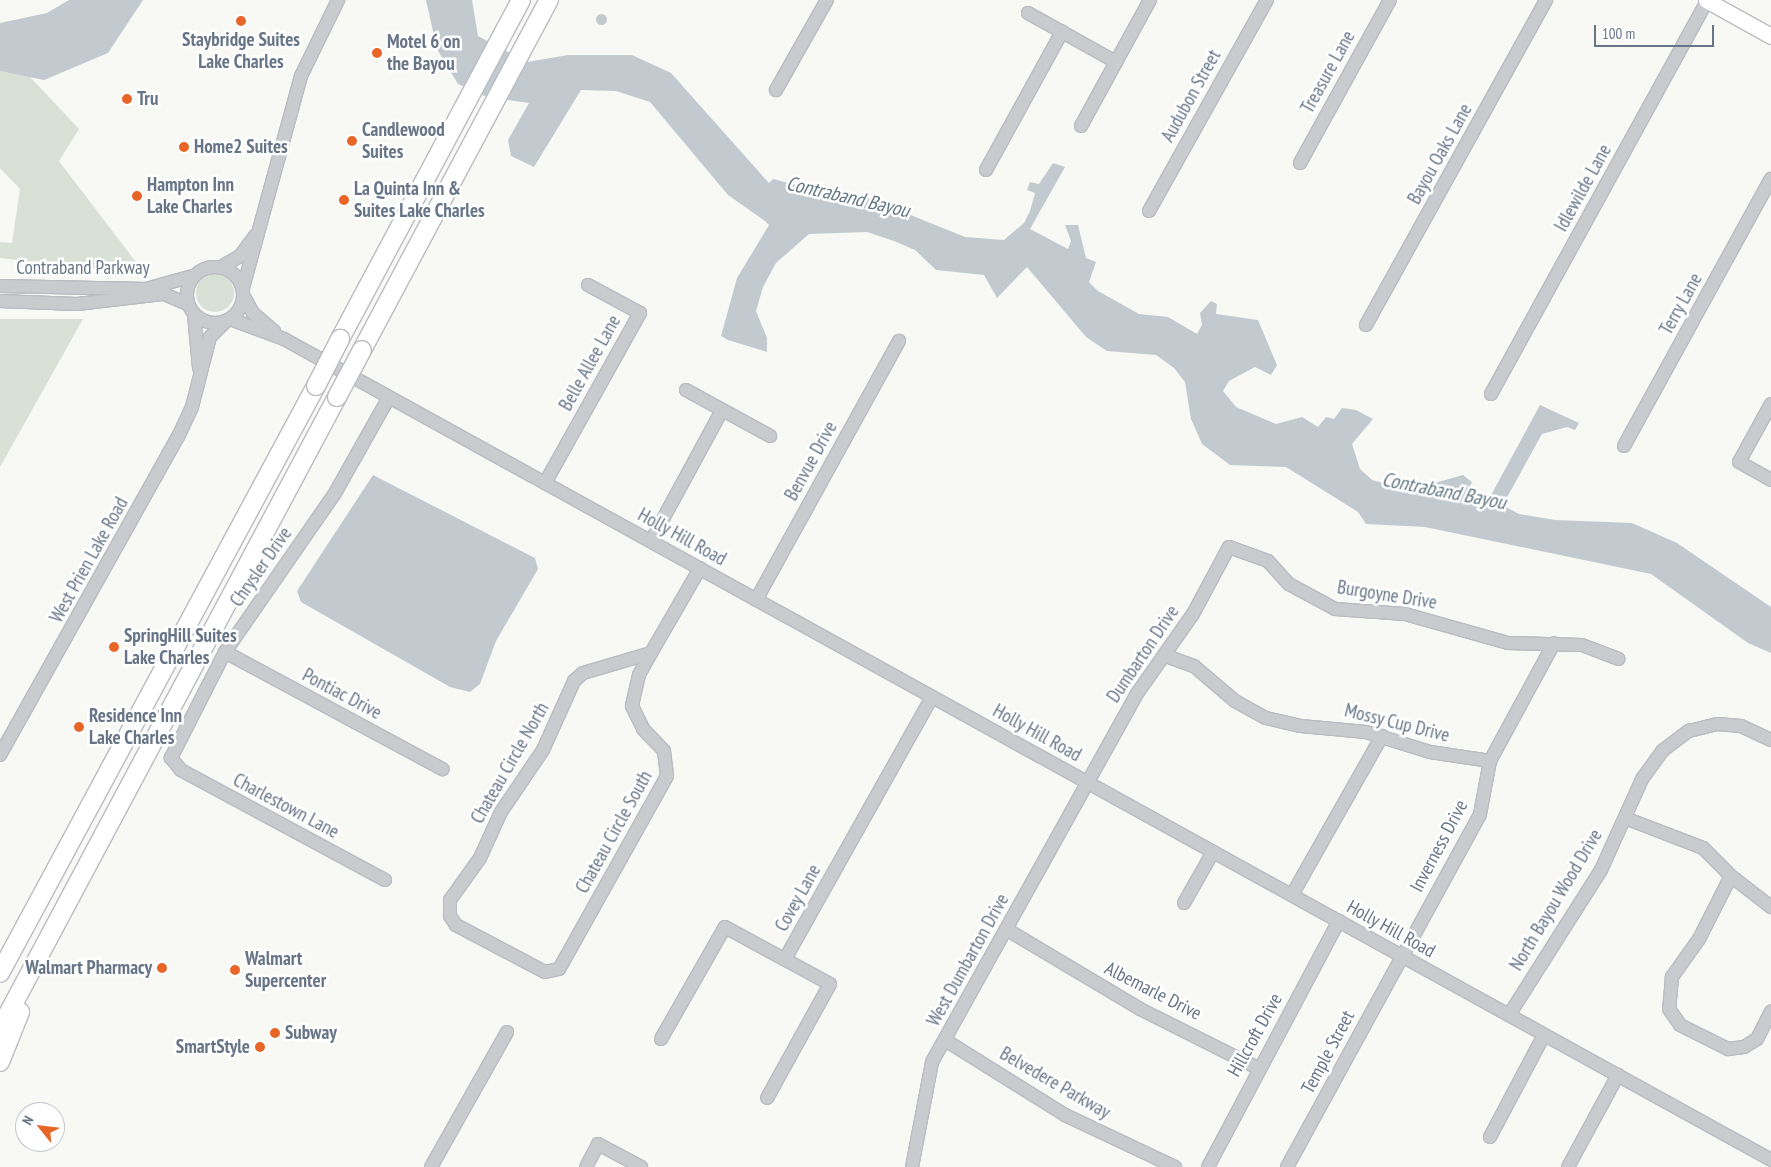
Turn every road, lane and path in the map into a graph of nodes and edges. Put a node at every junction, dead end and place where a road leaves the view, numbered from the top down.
1 (338, 0) edge
2 (549, 0) edge
3 (827, 0) edge
4 (1150, 0) edge
5 (1266, 0) edge
6 (1390, 0) edge
7 (1546, 0) edge
8 (1707, 0) edge
9 (518, 6) edge
10 (1028, 13) dead end
11 (1062, 32) junction
12 (1771, 36) edge
13 (1116, 62) junction
14 (776, 90) dead end
15 (1081, 126) dead end
16 (1300, 163) dead end
17 (986, 170) dead end
18 (1771, 180) edge
19 (1149, 211) dead end
20 (262, 226) junction
21 (221, 267) junction
22 (193, 276) junction
23 (588, 285) dead end
24 (0, 286) edge
25 (91, 290) junction
26 (243, 291) junction
27 (0, 301) edge
28 (91, 303) junction
29 (191, 310) junction
30 (227, 320) junction
31 (1366, 326) dead end
32 (284, 339) junction
33 (899, 341) dead end
34 (200, 378) junction
35 (686, 390) dead end
36 (1492, 394) dead end
37 (389, 397) junction
38 (1771, 404) edge
39 (722, 410) junction
40 (770, 436) dead end
41 (1624, 446) dead end
42 (1771, 480) edge
43 (545, 483) junction
44 (651, 541) junction
45 (1229, 547) joint
46 (700, 568) junction
47 (756, 600) junction
48 (1554, 643) junction
49 (225, 652) junction
50 (651, 653) junction
51 (1166, 656) junction
52 (1618, 658) dead end
53 (932, 697) junction
54 (1382, 736) junction
55 (1771, 740) edge
56 (0, 754) edge
57 (172, 761) joint
58 (1490, 761) junction
59 (442, 769) dead end
60 (1088, 783) junction
61 (86, 810) junction
62 (1625, 818) junction
63 (1213, 852) junction
64 (1730, 876) junction
65 (385, 880) dead end
66 (1292, 895) junction
67 (1184, 903) dead end
68 (1771, 906) edge
69 (1339, 921) junction
70 (57, 923) junction
71 (1006, 928) junction
72 (500, 945) joint
73 (0, 951) edge
74 (1401, 956) junction
75 (785, 959) junction
76 (0, 973) edge
77 (1771, 1011) edge
78 (1509, 1016) junction
79 (0, 1028) edge
80 (507, 1032) dead end
81 (1544, 1035) junction
82 (661, 1039) dead end
83 (945, 1040) junction
84 (0, 1062) edge
85 (1258, 1068) junction
86 (1618, 1075) junction
87 (767, 1098) dead end
88 (1490, 1137) dead end
89 (1771, 1160) edge
90 (431, 1167) edge
91 (586, 1167) edge
92 (641, 1167) edge
93 (912, 1167) edge
94 (1175, 1167) edge
95 (1208, 1167) edge
96 (1287, 1167) edge
97 (1568, 1167) edge

1 - 20 street, West Prien Lake Road
2 - 70 highway, bridge
3 - 14 street
4 - 13 street
5 - 19 street, Audubon Street
6 - 16 street, Treasure Lane
7 - 31 street, Bayou Oaks Lane
8 - 12 main road
8 - 36 street, Idlewilde Lane
9 - 61 highway, bridge
10 - 11 street
11 - 13 street
11 - 17 street
13 - 15 street
18 - 41 street, Terry Lane
20 - 21 street, West Prien Lake Road
20 - 26 street, West Prien Lake Road
21 - 22 street, West Prien Lake Road
21 - 26 street
22 - 25 street, Contraband Parkway
22 - 29 street, West Prien Lake Road
23 - 43 street, Belle Allee Lane
24 - 25 street, Contraband Parkway
25 - 28 street
26 - 30 street, West Prien Lake Road
26 - 32 street, Holly Hill Road
27 - 28 street, Contraband Parkway
28 - 29 street, Contraband Parkway
29 - 30 street
29 - 34 street, West Prien Lake Road
30 - 32 street, Holly Hill Road
30 - 34 street, West Prien Lake Road
32 - 37 street, Holly Hill Road
33 - 47 street, Benvue Drive
34 - 56 street, West Prien Lake Road
35 - 39 street
37 - 43 street, Holly Hill Road
37 - 49 street, Chrysler Drive
38 - 42 street
39 - 40 street
39 - 44 street
43 - 44 street, Holly Hill Road
44 - 46 street, Holly Hill Road
45 - 48 street, Burgoyne Drive
45 - 51 street, Dumbarton Drive
46 - 47 street, Holly Hill Road
46 - 50 street
47 - 53 street, Holly Hill Road
48 - 52 street, Burgoyne Drive
48 - 58 street, Inverness Drive
49 - 57 street, Chrysler Drive
49 - 59 street, Pontiac Drive
50 - 72 street, Chateau Circle North
50 - 72 street, Chateau Circle South
51 - 54 street, Mossy Cup Drive
51 - 60 street, Dumbarton Drive
53 - 60 street, Holly Hill Road
53 - 75 street, Covey Lane
54 - 58 street, Mossy Cup Drive
54 - 66 street
55 - 62 street, North Bayou Wood Drive
57 - 65 street, Charlestown Lane
58 - 74 street, Inverness Drive
60 - 63 street, Holly Hill Road
60 - 71 street, West Dumbarton Drive
61 - 73 highway
61 - 76 highway
62 - 64 street
62 - 78 street, North Bayou Wood Drive
63 - 66 street, Holly Hill Road
63 - 67 street
64 - 68 street
64 - 77 street
66 - 69 street, Holly Hill Road
69 - 74 street, Holly Hill Road
69 - 85 street, Hillcroft Drive
70 - 79 highway
70 - 84 highway
71 - 83 street, West Dumbarton Drive
71 - 85 street, Albemarle Drive
74 - 78 street, Holly Hill Road
74 - 96 street, Temple Street
75 - 82 street
75 - 87 street, Covey Lane
78 - 81 street, Holly Hill Road
80 - 90 street
81 - 86 street, Holly Hill Road
81 - 88 street
83 - 93 street, West Dumbarton Drive
83 - 94 street, Belvedere Parkway
85 - 95 street, Hillcroft Drive
86 - 89 street, Holly Hill Road
86 - 97 street
91 - 92 street

